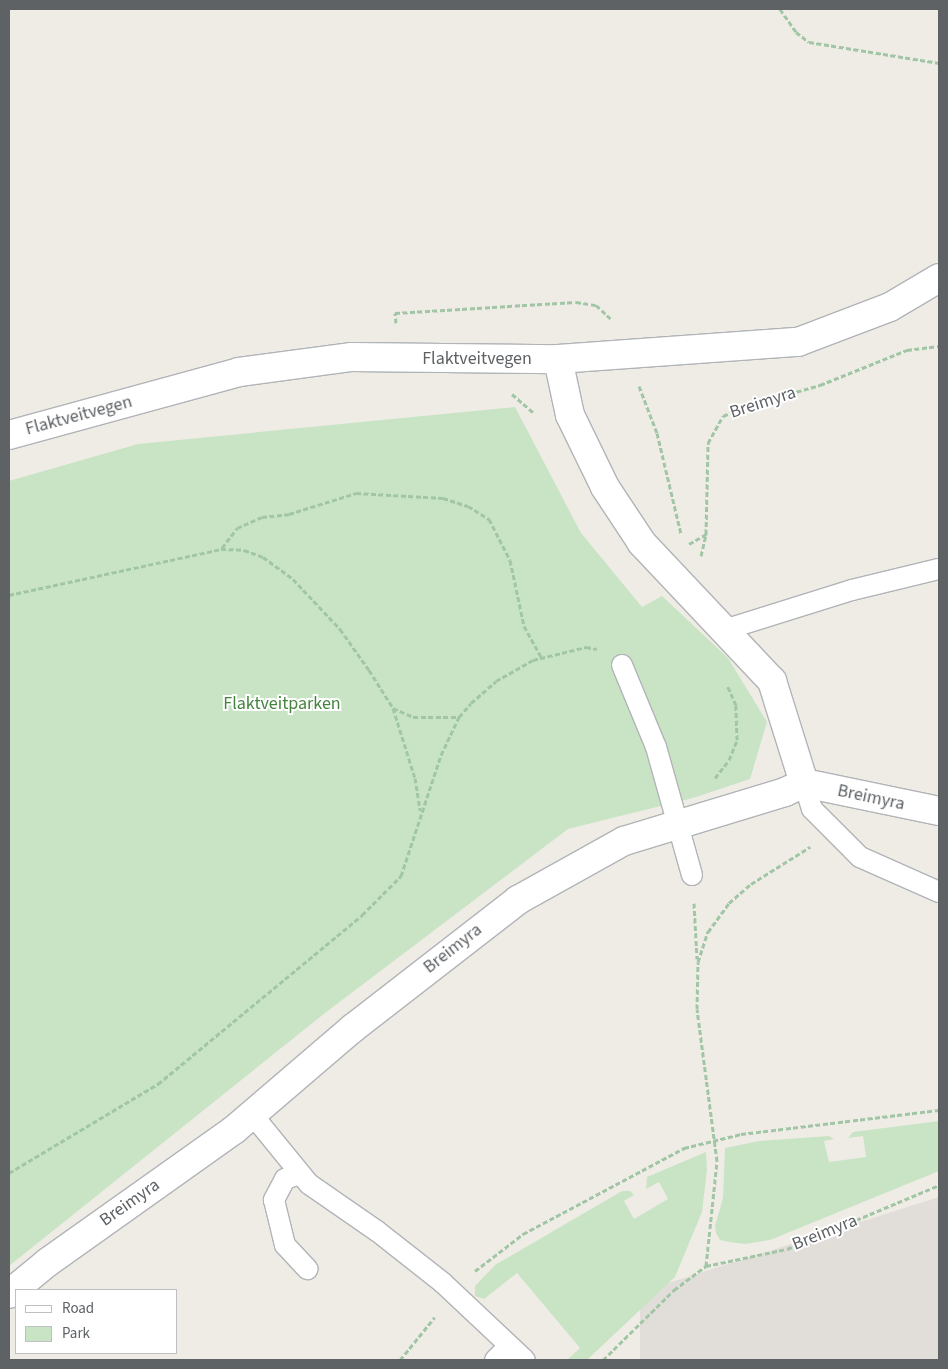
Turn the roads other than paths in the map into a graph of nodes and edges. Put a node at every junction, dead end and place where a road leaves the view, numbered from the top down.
1 (939, 278) edge
2 (558, 359) junction
3 (9, 435) edge
4 (939, 569) edge
5 (724, 630) junction
6 (622, 664) road end
7 (804, 783) junction
8 (939, 811) edge
9 (678, 824) junction
10 (692, 875) road end
11 (939, 892) edge
12 (251, 1113) junction
13 (300, 1174) junction
14 (307, 1269) dead end
15 (15, 1289) edge
16 (509, 1346) junction
17 (495, 1360) edge
18 (525, 1360) edge

1 - 2 street, Flaktveitvegen
2 - 3 street, Flaktveitvegen
2 - 5 street, Breimyra
4 - 5 lane
5 - 7 street, Breimyra
6 - 9 lane
7 - 8 street, Breimyra
7 - 9 street, Breimyra
7 - 11 lane, Breimyra
9 - 10 lane
9 - 12 street, Breimyra
12 - 13 lane
12 - 15 street, Breimyra
13 - 14 lane
13 - 16 lane
16 - 17 lane
16 - 18 lane

